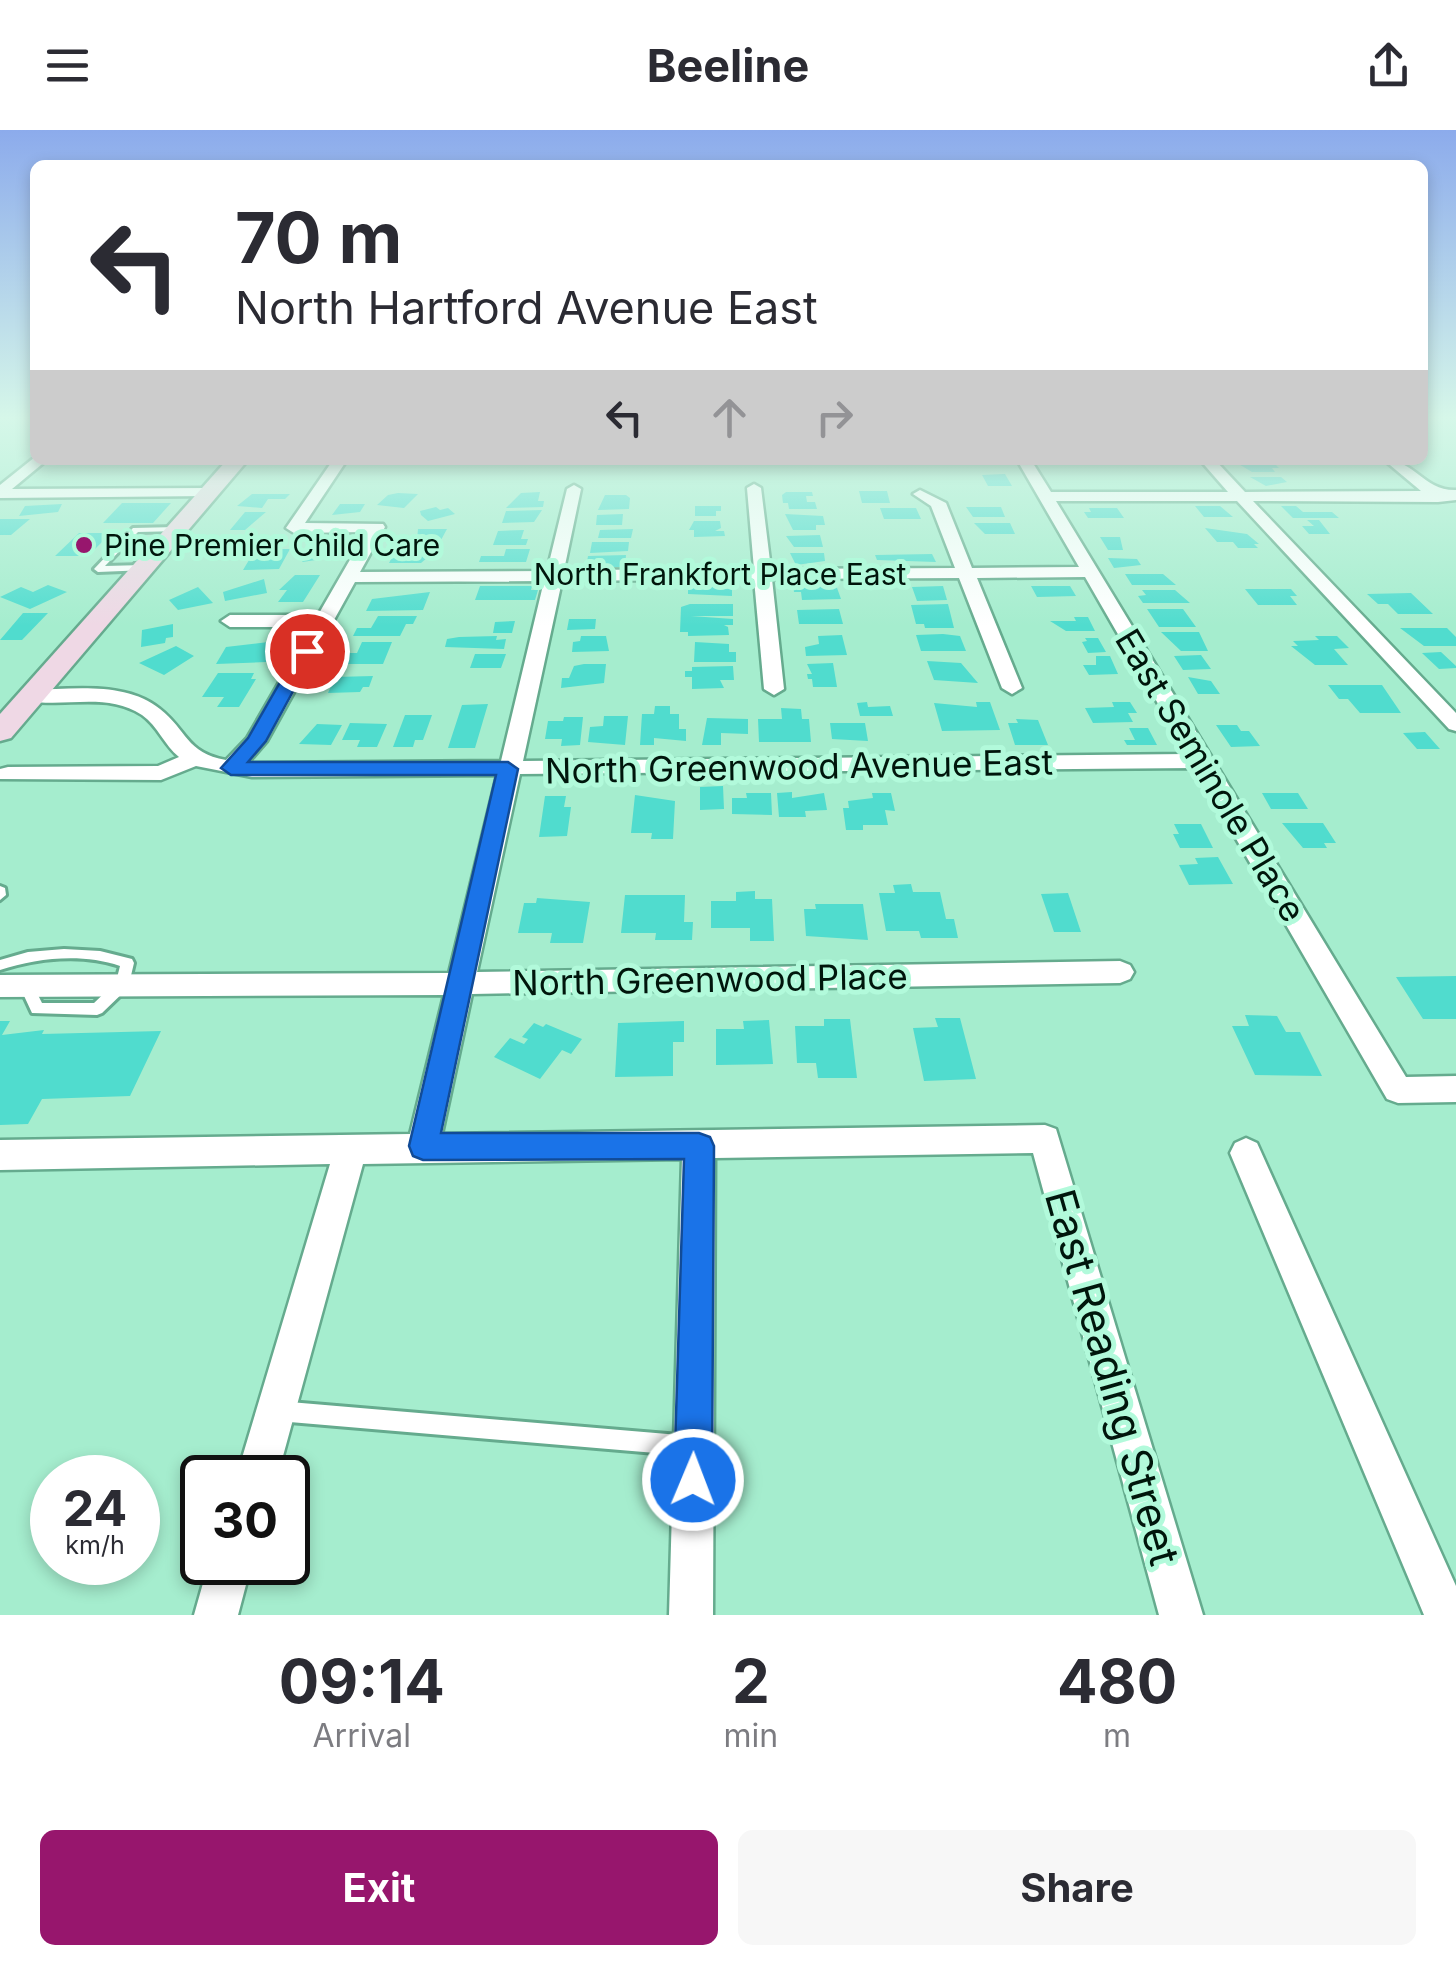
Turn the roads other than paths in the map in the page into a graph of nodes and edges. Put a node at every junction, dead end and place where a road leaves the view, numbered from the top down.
1 (214, 487) edge
2 (322, 487) edge
3 (1040, 487) edge
4 (1233, 487) edge
5 (1426, 487) edge
6 (754, 488) dead end
7 (574, 490) dead end
8 (210, 492) junction
9 (0, 493) edge
10 (920, 494) dead end
11 (1456, 494) edge
12 (1436, 495) junction
13 (1241, 496) junction
14 (1046, 497) junction
15 (1456, 511) edge
16 (177, 530) junction
17 (144, 568) junction
18 (965, 572) junction
19 (1091, 572) junction
20 (763, 574) junction
21 (555, 575) junction
22 (348, 577) junction
23 (324, 621) junction
24 (230, 622) dead end
25 (1012, 688) dead end
26 (774, 689) dead end
27 (0, 696) edge
28 (31, 696) junction
29 (1456, 724) edge
30 (0, 732) edge
31 (189, 755) junction
32 (1203, 761) junction
33 (231, 768) junction
34 (508, 769) junction
35 (8, 774) dead end
36 (0, 965) edge
37 (1120, 972) dead end
38 (459, 983) junction
39 (124, 984) junction
40 (13, 986) edge
41 (1456, 1089) edge
42 (426, 1134) junction
43 (699, 1146) junction
44 (351, 1149) junction
45 (1246, 1154) dead end
46 (0, 1155) edge
47 (275, 1410) junction
48 (694, 1447) junction
49 (262, 1455) edge
50 (224, 1585) edge
51 (216, 1615) edge
52 (690, 1615) edge
53 (1182, 1615) edge
54 (1446, 1615) edge

1 - 8 main road
2 - 22 street
3 - 14 street, East Seminole Place
4 - 13 street
5 - 12 street
6 - 20 street
7 - 21 street
8 - 9 street
8 - 16 main road
10 - 18 street
11 - 12 street
12 - 13 street
12 - 15 street
13 - 14 street
13 - 29 street
14 - 19 street, East Seminole Place
16 - 17 main road
16 - 17 lane
17 - 28 main road
18 - 19 street, North Frankfort Place East
18 - 20 street, North Frankfort Place East
18 - 25 street
19 - 32 street, East Seminole Place
20 - 21 street, North Frankfort Place East
20 - 26 street
21 - 22 street, North Frankfort Place East
21 - 34 street
22 - 23 street
23 - 24 street
23 - 33 street
27 - 28 main road
28 - 30 main road
28 - 31 street
31 - 33 street, North Greenwood Avenue East
31 - 35 street
32 - 34 street, North Greenwood Avenue East
32 - 41 street, East Seminole Place
33 - 34 street, North Greenwood Avenue East
34 - 38 street
36 - 39 lane
37 - 38 street, North Greenwood Place
38 - 39 street, North Greenwood Place
38 - 42 street
39 - 40 street, North Greenwood Place
42 - 43 street
42 - 44 street
43 - 48 street
43 - 53 street, East Reading Street
44 - 46 street
44 - 47 street
45 - 54 street
47 - 48 lane
47 - 49 street
48 - 52 street
50 - 51 street

